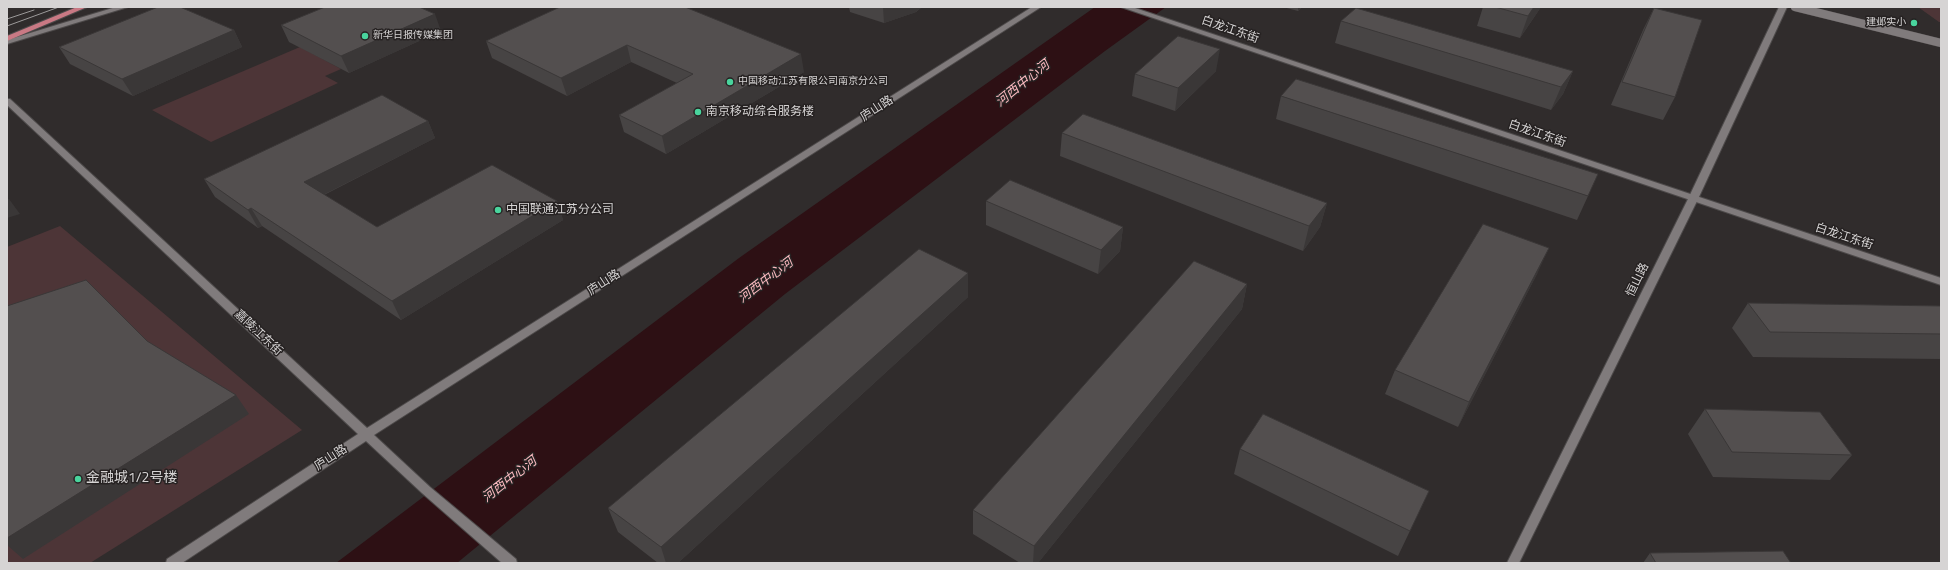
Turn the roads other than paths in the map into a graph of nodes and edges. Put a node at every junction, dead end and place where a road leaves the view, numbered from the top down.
1 (83, 7) edge
2 (124, 7) edge
3 (1038, 7) edge
4 (1125, 7) edge
5 (1783, 7) edge
6 (1795, 7) edge
7 (7, 40) edge
8 (1941, 43) edge
9 (7, 101) edge
10 (1693, 199) junction
11 (1941, 282) edge
12 (367, 434) junction
13 (172, 563) edge
14 (511, 563) edge
15 (1513, 563) edge

1 - 7 main road
2 - 7 street
3 - 12 street, 庐山路
4 - 10 street, 白龙江东街
5 - 10 street, 恒山路
6 - 8 lane
9 - 12 street, 嘉陵江东街
10 - 11 street, 白龙江东街
10 - 15 street, 恒山路
12 - 13 street, 庐山路
12 - 14 street, 嘉陵江东街

